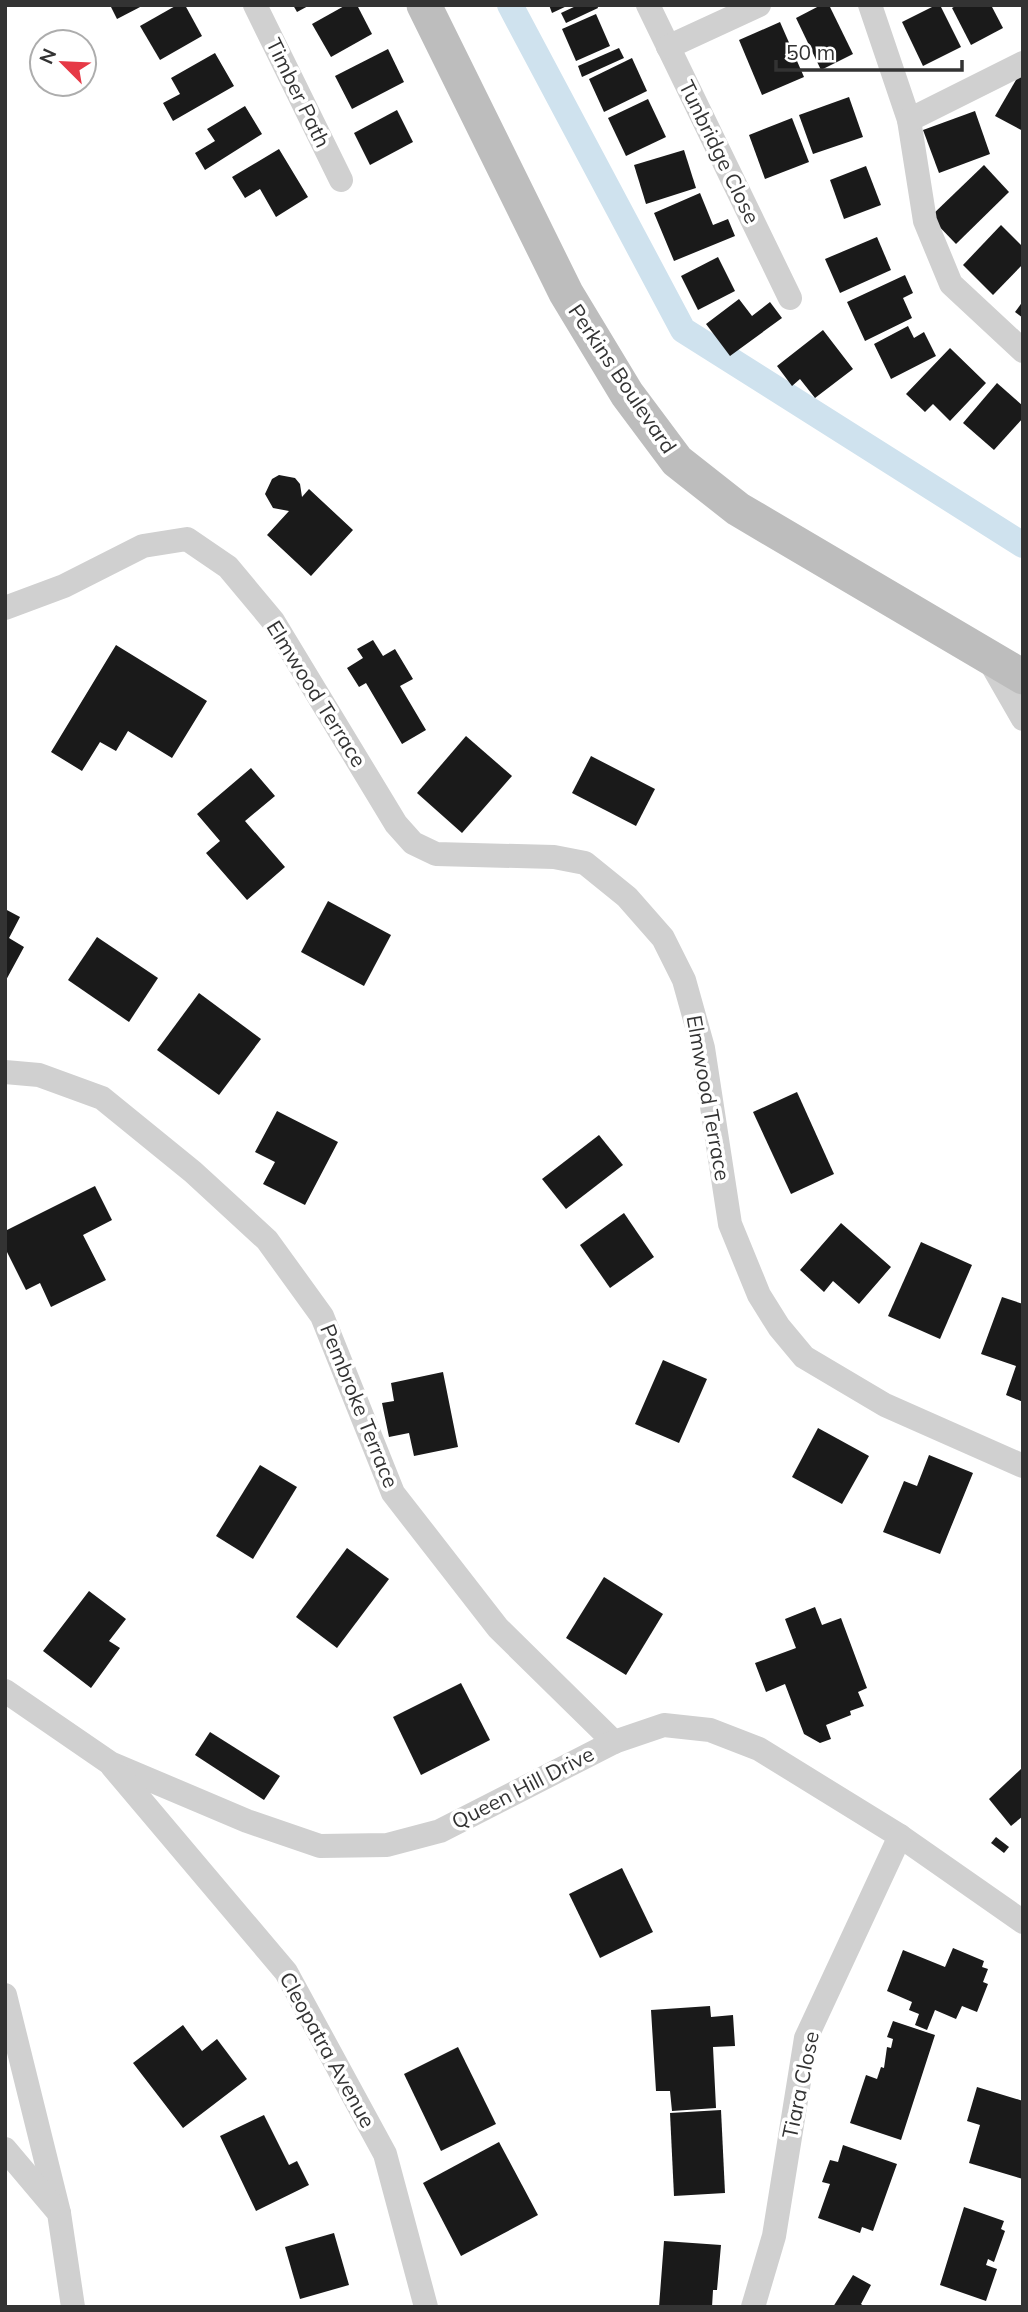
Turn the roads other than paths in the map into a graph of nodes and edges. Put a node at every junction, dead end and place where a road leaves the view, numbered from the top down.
1 (255, 5) edge
2 (424, 5) edge
3 (648, 5) edge
4 (759, 5) edge
5 (870, 5) edge
6 (668, 47) junction
7 (1023, 63) edge
8 (909, 120) junction
9 (341, 180) dead end
10 (790, 298) dead end
11 (1023, 351) edge
12 (5, 608) edge
13 (988, 658) junction
14 (1023, 677) edge
15 (1023, 719) edge
16 (5, 1072) edge
17 (1023, 1466) edge
18 (5, 1691) edge
19 (614, 1742) junction
20 (110, 1763) junction
21 (900, 1836) junction
22 (1023, 1922) edge
23 (5, 1995) edge
24 (5, 2149) edge
25 (59, 2213) junction
26 (74, 2307) edge
27 (426, 2307) edge
28 (753, 2307) edge

1 - 9 street, Timber Path
2 - 13 street, Perkins Boulevard
3 - 6 street, Tunbridge Close
4 - 6 street
5 - 8 street
6 - 10 street, Tunbridge Close
7 - 8 street
8 - 11 street
12 - 17 street, Elmwood Terrace
13 - 14 street, Perkins Boulevard
13 - 15 street
16 - 19 street, Pembroke Terrace
18 - 20 street, Queen Hill Drive
19 - 20 street, Queen Hill Drive
19 - 21 street, Queen Hill Drive
20 - 27 street, Cleopatra Avenue
21 - 22 street, Queen Hill Drive
21 - 28 street, Tiara Close
23 - 25 street
24 - 25 street
25 - 26 street

